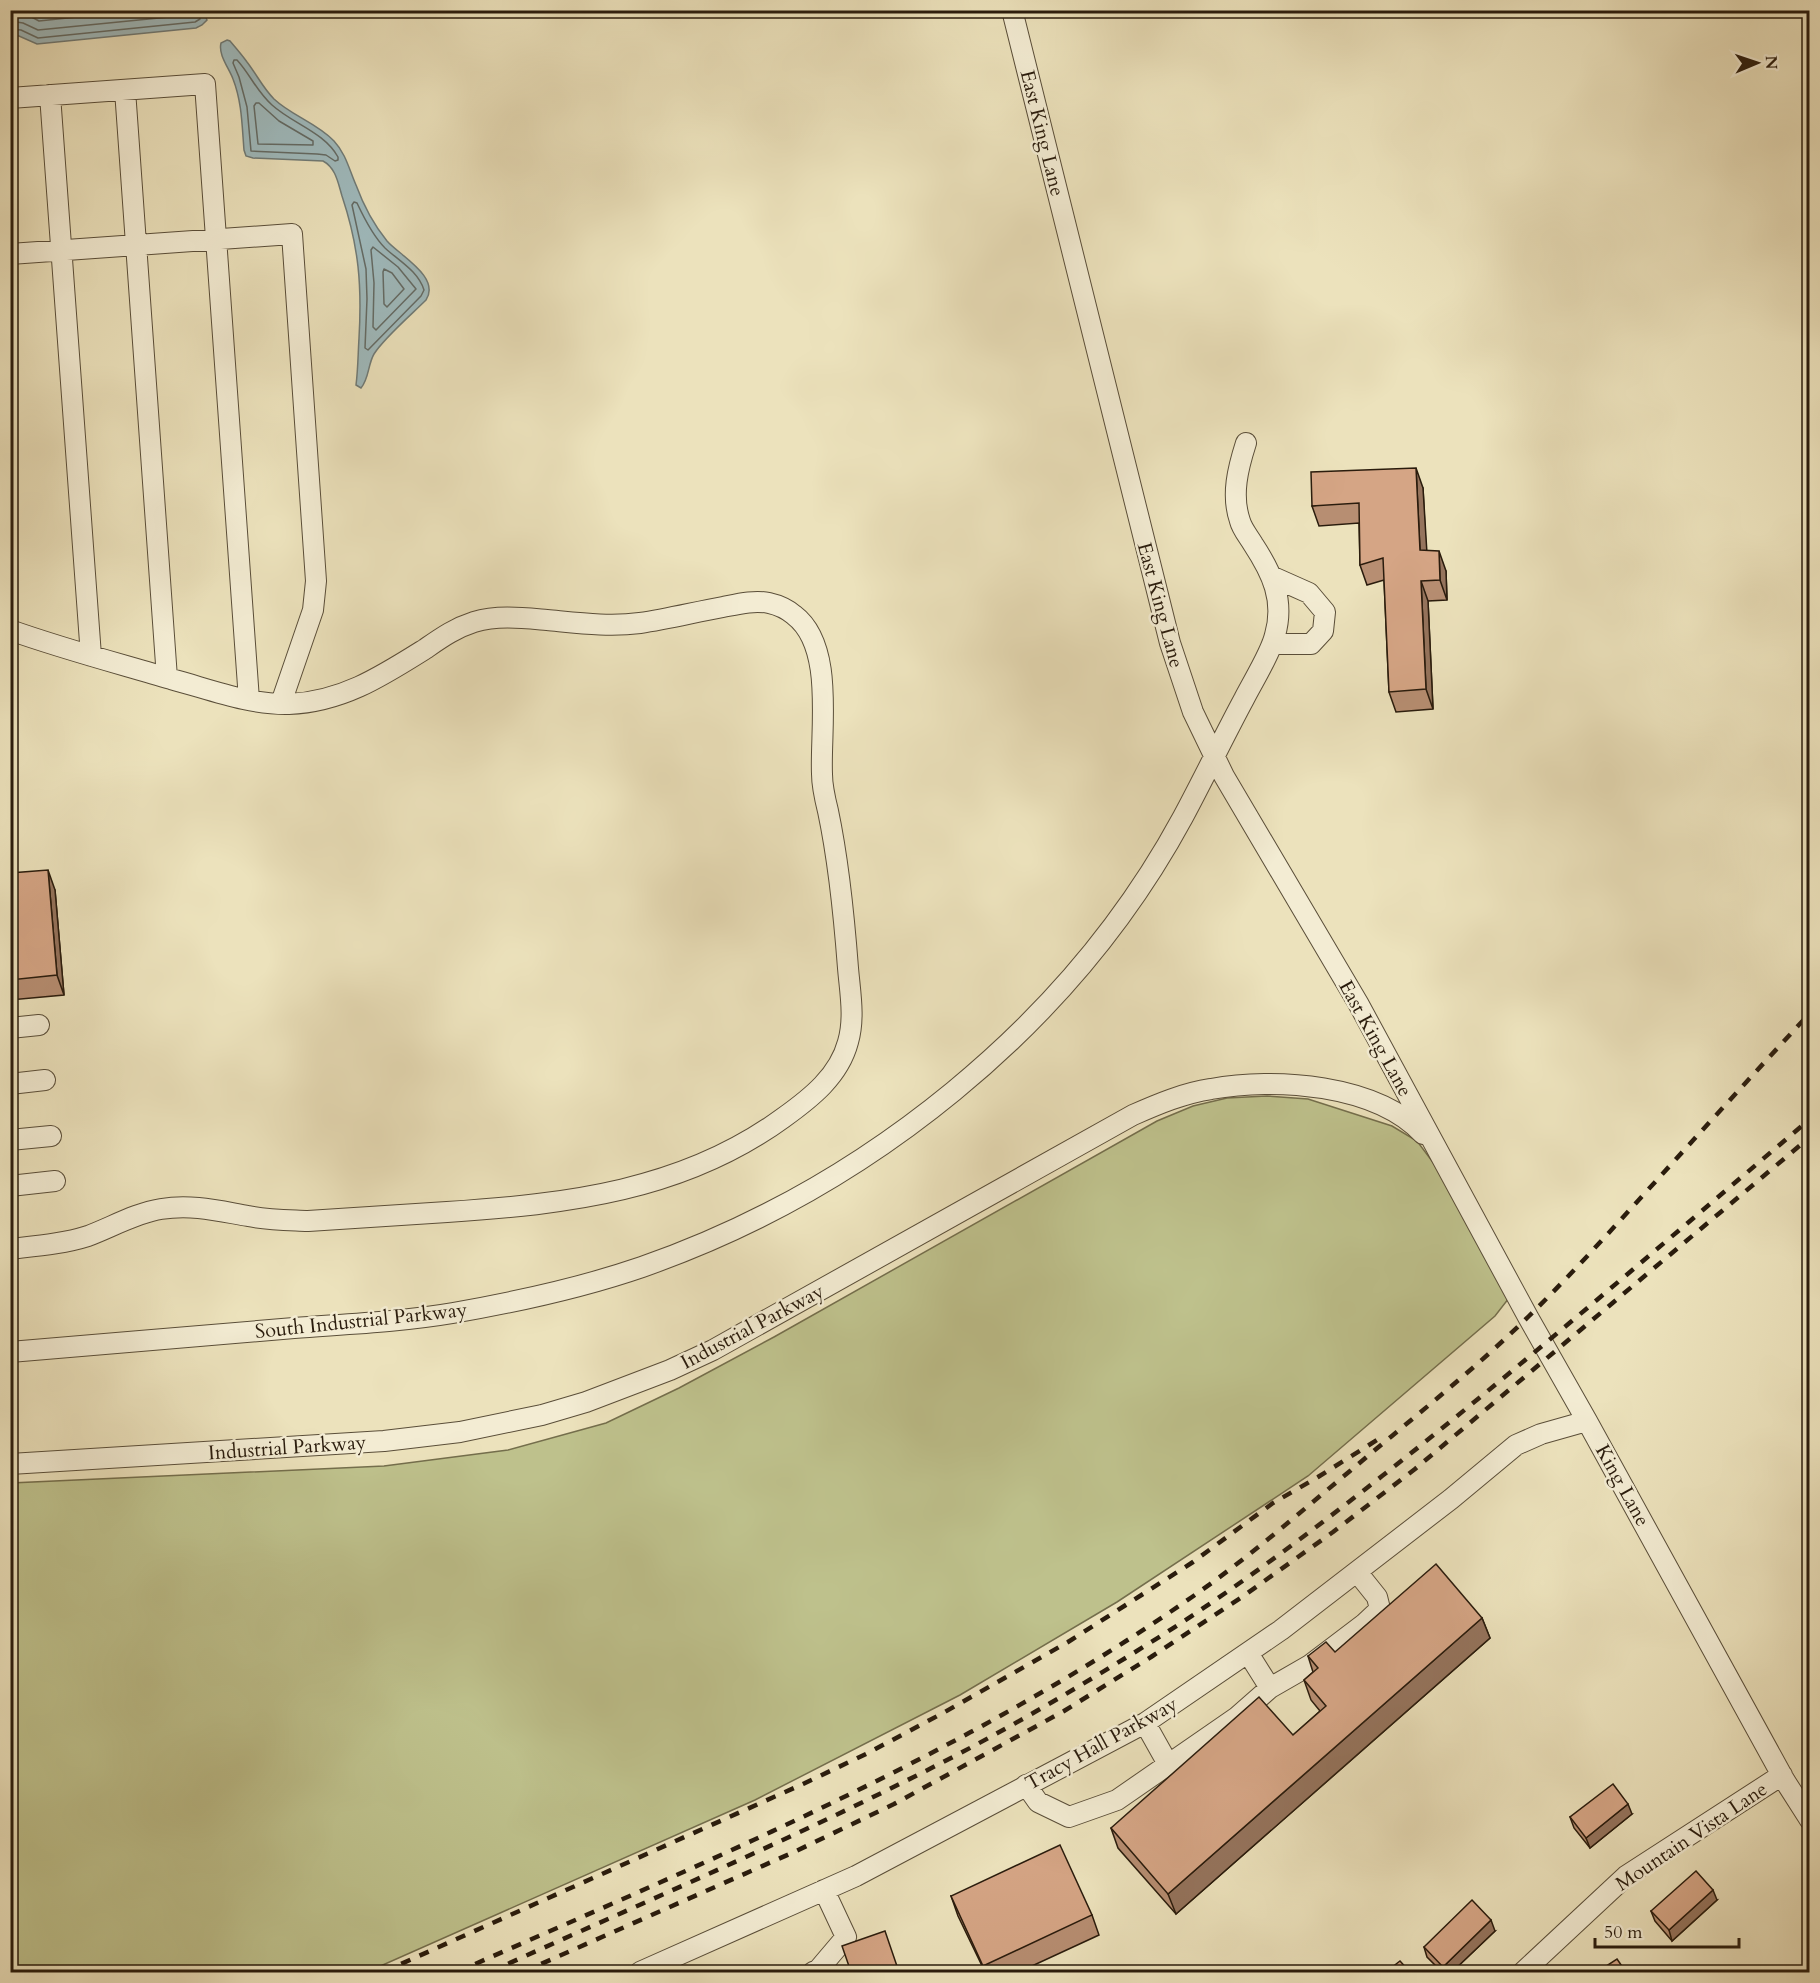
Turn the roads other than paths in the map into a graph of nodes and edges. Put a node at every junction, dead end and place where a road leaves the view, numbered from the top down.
1 (1012, 10) edge
2 (125, 90) junction
3 (50, 95) junction
4 (10, 98) edge
5 (216, 239) junction
6 (136, 245) junction
7 (62, 250) junction
8 (10, 254) edge
9 (1246, 443) dead end
10 (1273, 577) junction
11 (10, 630) edge
12 (1272, 644) junction
13 (91, 656) junction
14 (167, 678) junction
15 (249, 700) junction
16 (281, 704) junction
17 (1215, 759) junction
18 (39, 1025) dead end
19 (10, 1028) edge
20 (45, 1080) dead end
21 (10, 1084) edge
22 (51, 1136) dead end
23 (10, 1140) edge
24 (1436, 1149) junction
25 (55, 1182) dead end
26 (10, 1186) edge
27 (10, 1249) edge
28 (10, 1352) edge
29 (1587, 1421) junction
30 (10, 1464) edge
31 (1357, 1572) junction
32 (1248, 1653) junction
33 (1270, 1688) junction
34 (1144, 1723) junction
35 (1168, 1764) junction
36 (1782, 1775) junction
37 (1026, 1785) junction
38 (1809, 1820) edge
39 (824, 1890) junction
40 (665, 1967) edge
41 (640, 1972) edge
42 (817, 1972) edge
43 (1523, 1972) edge

1 - 17 street, East King Lane
2 - 3 street
2 - 5 street
2 - 6 street
3 - 4 street
3 - 7 street
5 - 6 street
5 - 15 street
5 - 16 street
6 - 7 street
6 - 14 street
7 - 8 street
7 - 13 street
9 - 10 street
10 - 12 street, South Industrial Parkway
10 - 12 street
11 - 13 street
12 - 17 street, South Industrial Parkway
13 - 14 street
14 - 15 street
15 - 16 street
16 - 27 street
17 - 24 street, East King Lane
17 - 28 street, South Industrial Parkway
18 - 19 street
20 - 21 street
22 - 23 street
24 - 29 street, King Lane
24 - 30 street, Industrial Parkway
25 - 26 street
29 - 31 street, Tracy Hall Parkway
29 - 36 street, King Lane
31 - 32 street, Tracy Hall Parkway
31 - 33 street
32 - 33 street
32 - 34 street, Tracy Hall Parkway
33 - 35 street
34 - 35 street
34 - 37 street, Tracy Hall Parkway
35 - 37 street
36 - 38 street, King Lane
36 - 43 street, Mountain Vista Lane
37 - 39 street, Tracy Hall Parkway
39 - 40 street, Tracy Hall Parkway
39 - 42 street
40 - 41 street, Tracy Hall Parkway

